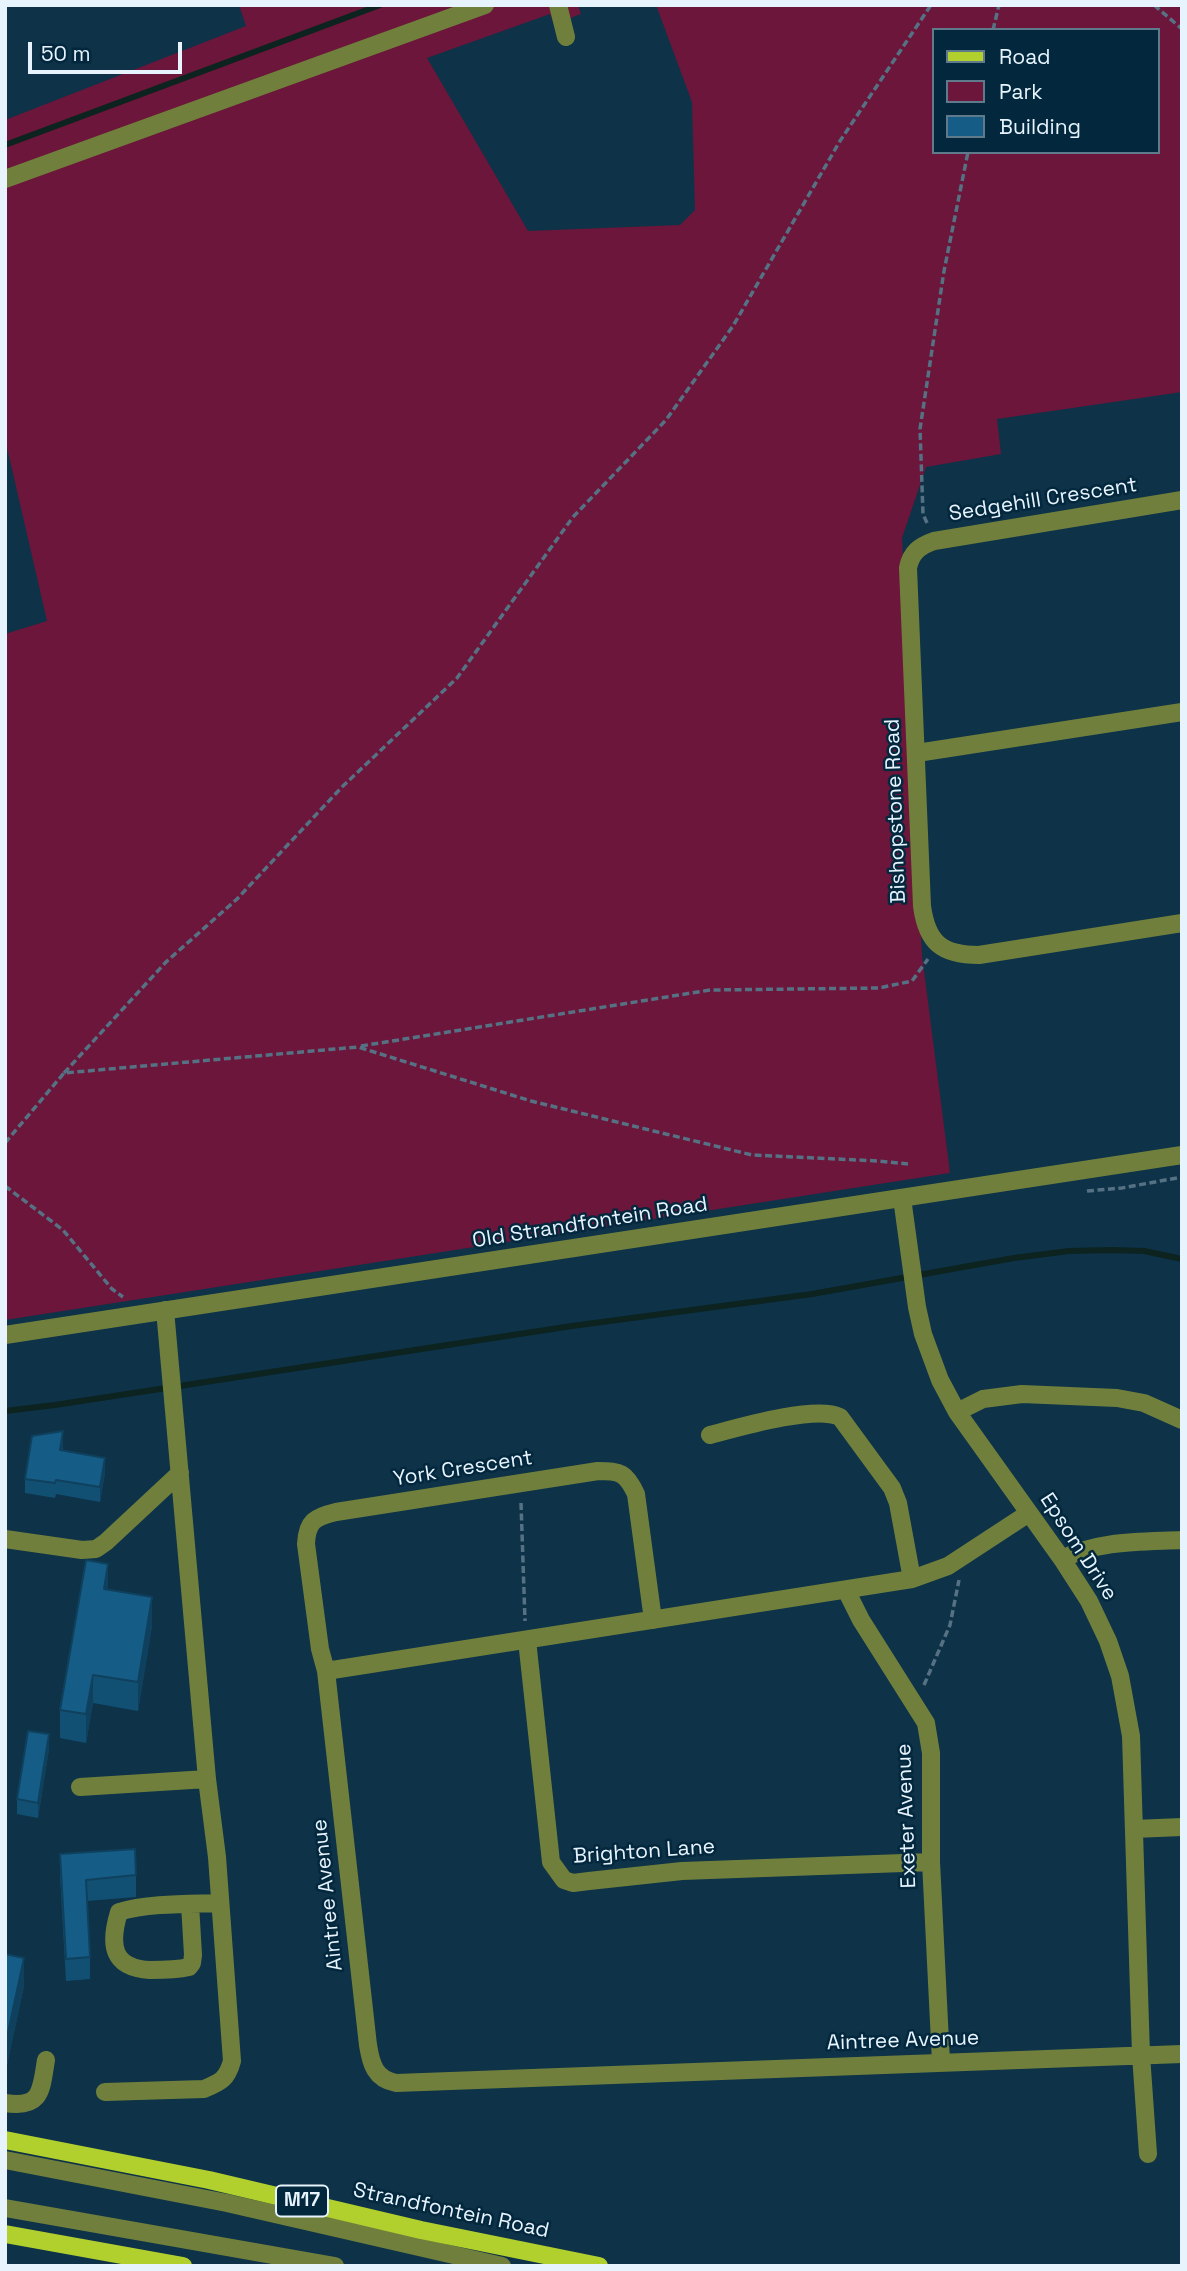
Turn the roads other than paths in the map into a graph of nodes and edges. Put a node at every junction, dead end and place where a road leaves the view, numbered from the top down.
1 (485, 5) edge
2 (558, 5) edge
3 (566, 37) dead end
4 (5, 179) edge
5 (1182, 500) edge
6 (915, 551) joint
7 (1182, 712) edge
8 (917, 753) junction
9 (1182, 923) edge
10 (1182, 1155) edge
11 (902, 1198) junction
12 (165, 1310) junction
13 (5, 1335) edge
14 (957, 1412) junction
15 (1182, 1420) edge
16 (710, 1435) dead end
17 (180, 1473) junction
18 (1029, 1513) junction
19 (5, 1539) edge
20 (1182, 1540) edge
21 (1062, 1559) junction
22 (912, 1579) junction
23 (846, 1590) junction
24 (653, 1620) junction
25 (527, 1640) junction
26 (326, 1671) junction
27 (207, 1779) junction
28 (80, 1787) dead end
29 (1182, 1827) edge
30 (1134, 1829) junction
31 (931, 1862) junction
32 (220, 1903) junction
33 (190, 1904) junction
34 (1182, 2054) edge
35 (1141, 2055) junction
36 (46, 2060) dead end
37 (940, 2063) junction
38 (105, 2092) dead end
39 (5, 2103) edge
40 (5, 2140) edge
41 (1148, 2154) dead end
42 (5, 2161) edge
43 (5, 2208) edge
44 (5, 2234) edge
45 (183, 2266) edge
46 (335, 2266) edge
47 (502, 2266) edge
48 (599, 2266) edge

1 - 4 street
2 - 3 street
5 - 6 street, Sedgehill Crescent
6 - 8 street, Bishopstone Road
7 - 8 street
8 - 9 street, Bishopstone Road
10 - 11 street, Old Strandfontein Road
11 - 12 street, Old Strandfontein Road
11 - 14 street, Epsom Drive
12 - 13 street, Old Strandfontein Road
12 - 17 street
14 - 15 street
14 - 18 street, Epsom Drive
16 - 22 street
17 - 19 street
17 - 27 street
18 - 21 street, Epsom Drive
18 - 22 street
20 - 21 street
21 - 30 street, Epsom Drive
22 - 23 street
23 - 24 street
23 - 31 street, Exeter Avenue
24 - 25 street
24 - 26 street, York Crescent
25 - 26 street
25 - 31 street, Brighton Lane
26 - 37 street, Aintree Avenue
27 - 28 street
27 - 32 street
29 - 30 street
30 - 35 street, Epsom Drive
31 - 37 street, Exeter Avenue
32 - 33 street
32 - 38 street
33 - 33 street
34 - 35 street, Aintree Avenue
35 - 37 street, Aintree Avenue
35 - 41 street, Epsom Drive
36 - 39 street
40 - 48 main road, Strandfontein Road / M17
42 - 47 street
43 - 46 street
44 - 45 main road

